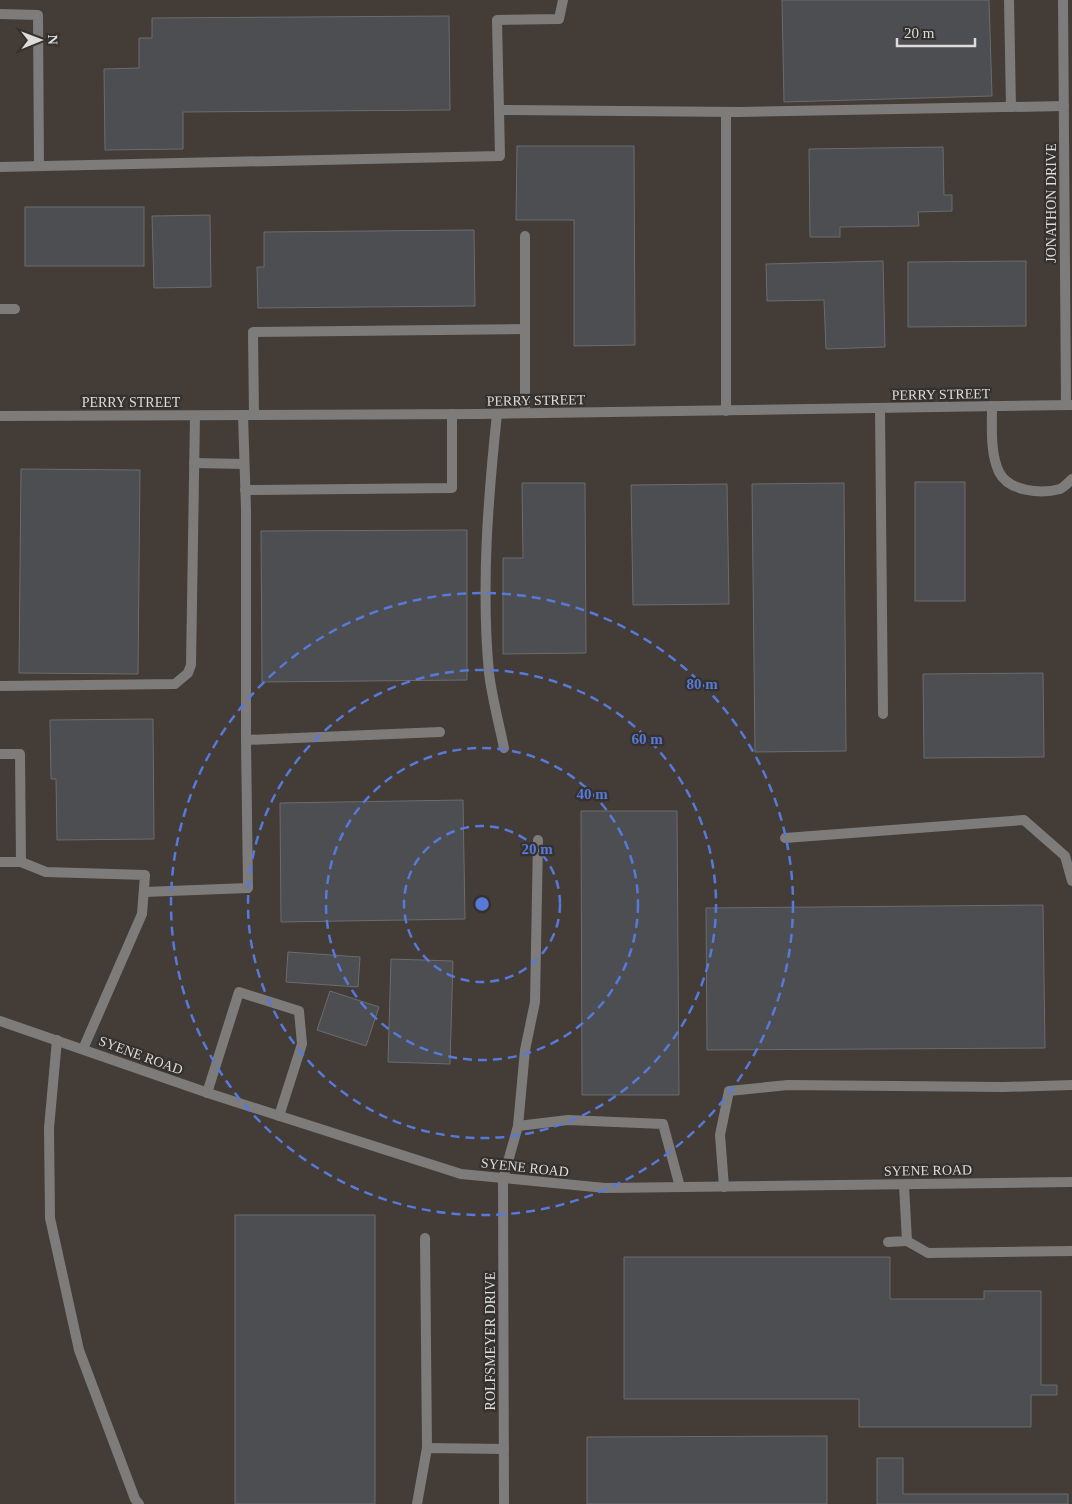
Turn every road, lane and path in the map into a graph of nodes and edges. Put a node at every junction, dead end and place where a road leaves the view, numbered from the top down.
1 (563, 0) edge
2 (1008, 0) edge
3 (1063, 0) edge
4 (0, 14) edge
5 (1068, 56) edge
6 (1064, 106) junction
7 (1011, 107) junction
8 (499, 110) junction
9 (726, 112) junction
10 (40, 166) junction
11 (0, 167) edge
12 (525, 236) dead end
13 (0, 309) edge
14 (15, 309) dead end
15 (525, 329) junction
16 (992, 406) junction
17 (1069, 406) edge
18 (880, 408) junction
19 (726, 411) junction
20 (526, 413) junction
21 (452, 414) junction
22 (497, 414) junction
23 (243, 415) junction
24 (254, 415) junction
25 (0, 416) edge
26 (195, 416) junction
27 (194, 464) junction
28 (244, 464) junction
29 (1072, 479) edge
30 (245, 490) junction
31 (0, 686) edge
32 (883, 714) dead end
33 (440, 732) dead end
34 (246, 740) junction
35 (504, 748) dead end
36 (0, 754) edge
37 (785, 838) dead end
38 (538, 840) dead end
39 (0, 862) edge
40 (21, 862) junction
41 (1072, 881) edge
42 (144, 892) junction
43 (0, 1021) edge
44 (57, 1040) junction
45 (83, 1049) junction
46 (1072, 1085) edge
47 (207, 1093) junction
48 (279, 1116) junction
49 (518, 1126) junction
50 (503, 1179) junction
51 (1072, 1182) edge
52 (904, 1184) junction
53 (724, 1187) junction
54 (680, 1188) junction
55 (425, 1238) dead end
56 (908, 1241) junction
57 (888, 1242) dead end
58 (1072, 1251) edge
59 (427, 1448) junction
60 (504, 1449) junction
61 (139, 1504) edge
62 (417, 1504) edge
63 (504, 1504) edge

1 - 8 street
2 - 7 street
3 - 5 street, JONATHON DRIVE
4 - 10 street
5 - 6 street, JONATHON DRIVE
6 - 7 street
6 - 17 street, JONATHON DRIVE
7 - 9 street
8 - 9 street
8 - 10 street
9 - 19 street
10 - 11 street
12 - 15 street
13 - 14 street
15 - 20 street
15 - 24 street
16 - 17 street, PERRY STREET
16 - 18 street, PERRY STREET
16 - 29 street
18 - 19 street, PERRY STREET
18 - 32 street
19 - 20 street, PERRY STREET
20 - 22 street, PERRY STREET
21 - 22 street, PERRY STREET
21 - 24 street, PERRY STREET
21 - 30 street
22 - 35 street
23 - 24 street, PERRY STREET
23 - 26 street, PERRY STREET
23 - 28 street
25 - 26 street, PERRY STREET
26 - 27 street
27 - 28 street
27 - 31 street
28 - 30 street
30 - 34 street
33 - 34 street
34 - 42 street
36 - 40 street
37 - 41 street
38 - 49 street, ROLFSMEYER DRIVE
39 - 40 street
40 - 42 street
42 - 45 street
43 - 44 street, SYENE ROAD
44 - 45 street, SYENE ROAD
44 - 61 street
45 - 47 street, SYENE ROAD
46 - 53 street
47 - 48 street, SYENE ROAD
47 - 48 street
48 - 50 street, SYENE ROAD
49 - 50 street, ROLFSMEYER DRIVE
49 - 54 street
50 - 54 street, SYENE ROAD
50 - 60 street, ROLFSMEYER DRIVE
51 - 52 street, SYENE ROAD
52 - 53 street, SYENE ROAD
52 - 56 street
53 - 54 street, SYENE ROAD
55 - 59 street
56 - 57 street
56 - 58 street
59 - 60 street
59 - 62 street
60 - 63 street, ROLFSMEYER DRIVE

